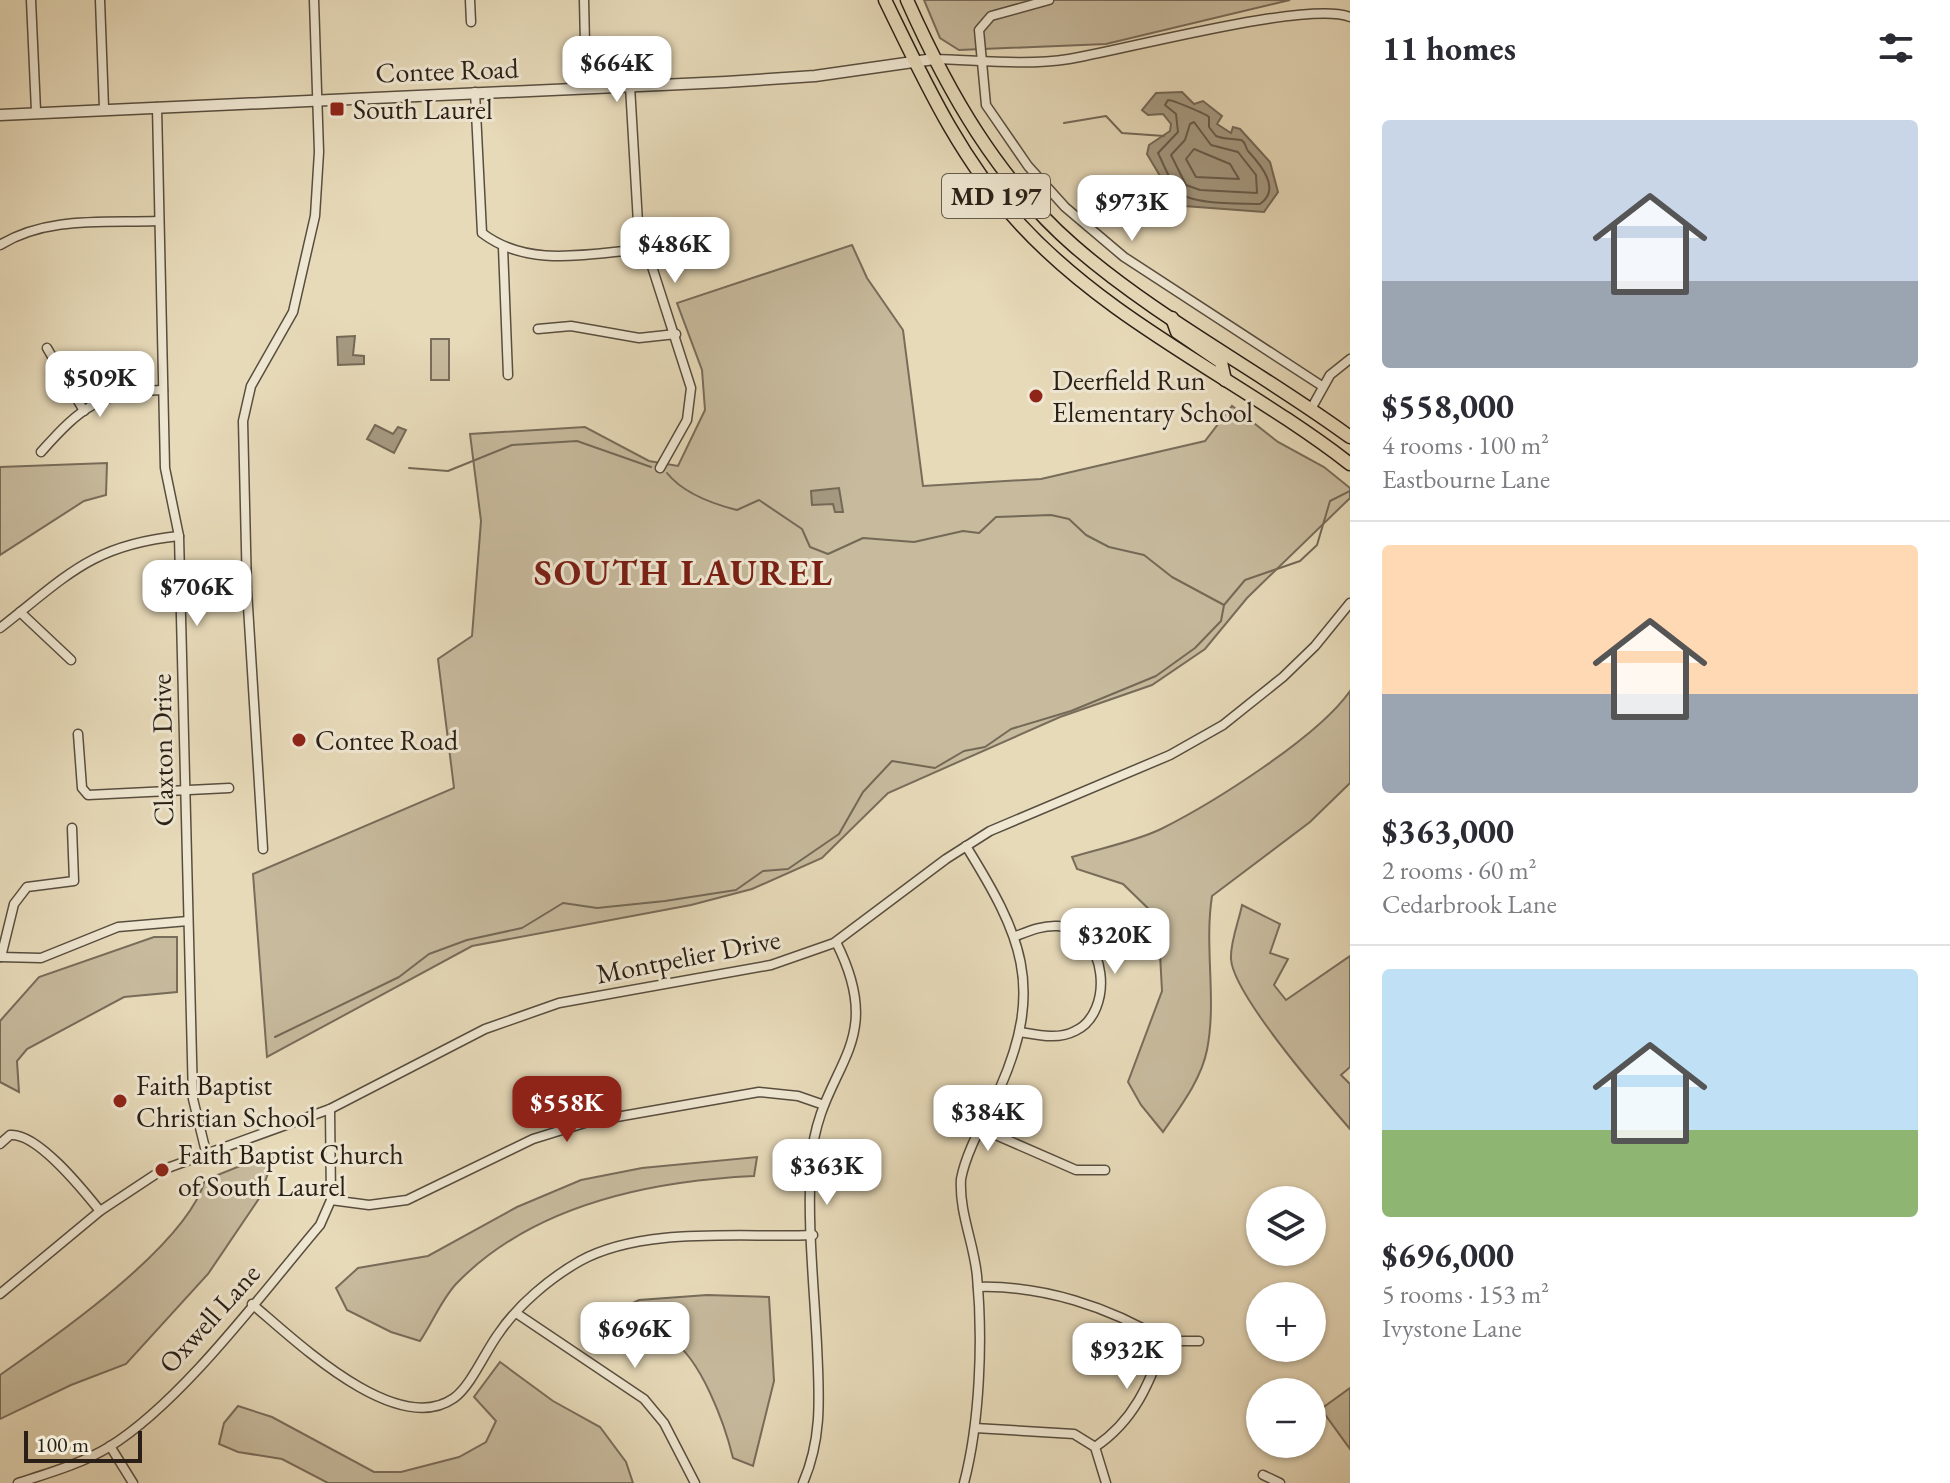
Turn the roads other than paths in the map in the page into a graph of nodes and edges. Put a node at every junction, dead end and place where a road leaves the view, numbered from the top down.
1 (31, 0) edge
2 (100, 0) edge
3 (314, 0) edge
4 (470, 0) edge
5 (584, 0) edge
6 (885, 0) edge
7 (907, 0) edge
8 (1049, 0) edge
9 (1350, 17) edge
10 (471, 22) dead end
11 (934, 59) junction
12 (912, 60) junction
13 (979, 60) junction
14 (630, 86) junction
15 (586, 89) junction
16 (475, 92) junction
17 (317, 99) junction
18 (157, 107) junction
19 (104, 108) junction
20 (36, 111) junction
21 (0, 115) edge
22 (158, 221) junction
23 (0, 245) edge
24 (503, 247) junction
25 (645, 249) junction
26 (1172, 318) junction
27 (538, 329) dead end
28 (676, 334) junction
29 (47, 348) dead end
30 (1350, 359) edge
31 (508, 375) dead end
32 (1225, 380) junction
33 (1322, 386) junction
34 (163, 390) junction
35 (1311, 409) junction
36 (84, 411) junction
37 (1350, 437) edge
38 (41, 452) dead end
39 (1350, 464) edge
40 (660, 468) dead end
41 (179, 536) junction
42 (1350, 603) edge
43 (20, 612) junction
44 (0, 628) edge
45 (71, 660) dead end
46 (78, 734) dead end
47 (229, 788) dead end
48 (185, 791) junction
49 (72, 828) dead end
50 (966, 846) junction
51 (263, 849) dead end
52 (188, 921) junction
53 (1016, 936) junction
54 (836, 942) junction
55 (1, 957) edge
56 (1020, 1032) junction
57 (824, 1105) junction
58 (330, 1109) junction
59 (982, 1129) junction
60 (0, 1144) edge
61 (206, 1152) junction
62 (1105, 1170) dead end
63 (331, 1200) junction
64 (100, 1211) junction
65 (813, 1235) junction
66 (978, 1287) junction
67 (0, 1294) edge
68 (252, 1304) junction
69 (516, 1313) junction
70 (1165, 1341) junction
71 (1199, 1341) dead end
72 (975, 1428) junction
73 (110, 1446) junction
74 (1095, 1447) junction
75 (1263, 1475) dead end
76 (18, 1483) edge
77 (133, 1483) edge
78 (695, 1483) edge
79 (803, 1483) edge
80 (964, 1483) edge
81 (1106, 1483) edge
82 (1280, 1483) edge

1 - 20 street
2 - 19 street
3 - 17 street
4 - 10 street
5 - 15 street
6 - 12 main road, MD 197
7 - 11 main road, MD 197
8 - 13 street
9 - 13 street
11 - 12 street, Contee Road
11 - 13 street
11 - 26 main road, MD 197
12 - 14 street, Contee Road
12 - 32 main road, MD 197
13 - 33 street
14 - 15 street, Contee Road
14 - 25 street
15 - 16 street, Contee Road
16 - 17 street, Contee Road
16 - 24 street
17 - 18 street, Contee Road
17 - 51 street
18 - 19 street, Contee Road
18 - 22 street, Claxton Drive
19 - 20 street, Contee Road
20 - 21 street, Contee Road
22 - 23 street
22 - 34 street, Claxton Drive
24 - 25 street
24 - 31 street
25 - 28 street
26 - 32 main road
26 - 35 main road, MD 197
27 - 28 street
28 - 40 street
29 - 36 street
30 - 33 street
32 - 39 main road, MD 197
33 - 35 street
34 - 36 street
34 - 41 street, Claxton Drive
35 - 37 main road, MD 197
36 - 38 street
41 - 43 street
41 - 48 street, Claxton Drive
42 - 50 street, Montpelier Drive
43 - 44 street
43 - 45 street
46 - 48 street
47 - 48 street
48 - 52 street, Claxton Drive
49 - 55 street
50 - 53 street
50 - 54 street, Montpelier Drive
52 - 55 street
52 - 61 street, Claxton Drive
53 - 56 street
53 - 56 street
54 - 57 street
54 - 58 street, Montpelier Drive
56 - 59 street
57 - 63 street
57 - 65 street
58 - 61 street, Montpelier Drive
58 - 63 street, Oxwell Lane
59 - 62 street
59 - 66 street
60 - 64 street
61 - 64 street, Montpelier Drive
63 - 68 street, Oxwell Lane
64 - 67 street, Montpelier Drive
65 - 69 street
65 - 79 street
66 - 70 street
66 - 72 street
68 - 69 street
68 - 73 street, Oxwell Lane
69 - 78 street
70 - 71 street
70 - 74 street
72 - 74 street
72 - 80 street
73 - 76 street, Oxwell Lane
73 - 77 street
74 - 81 street
75 - 82 street

